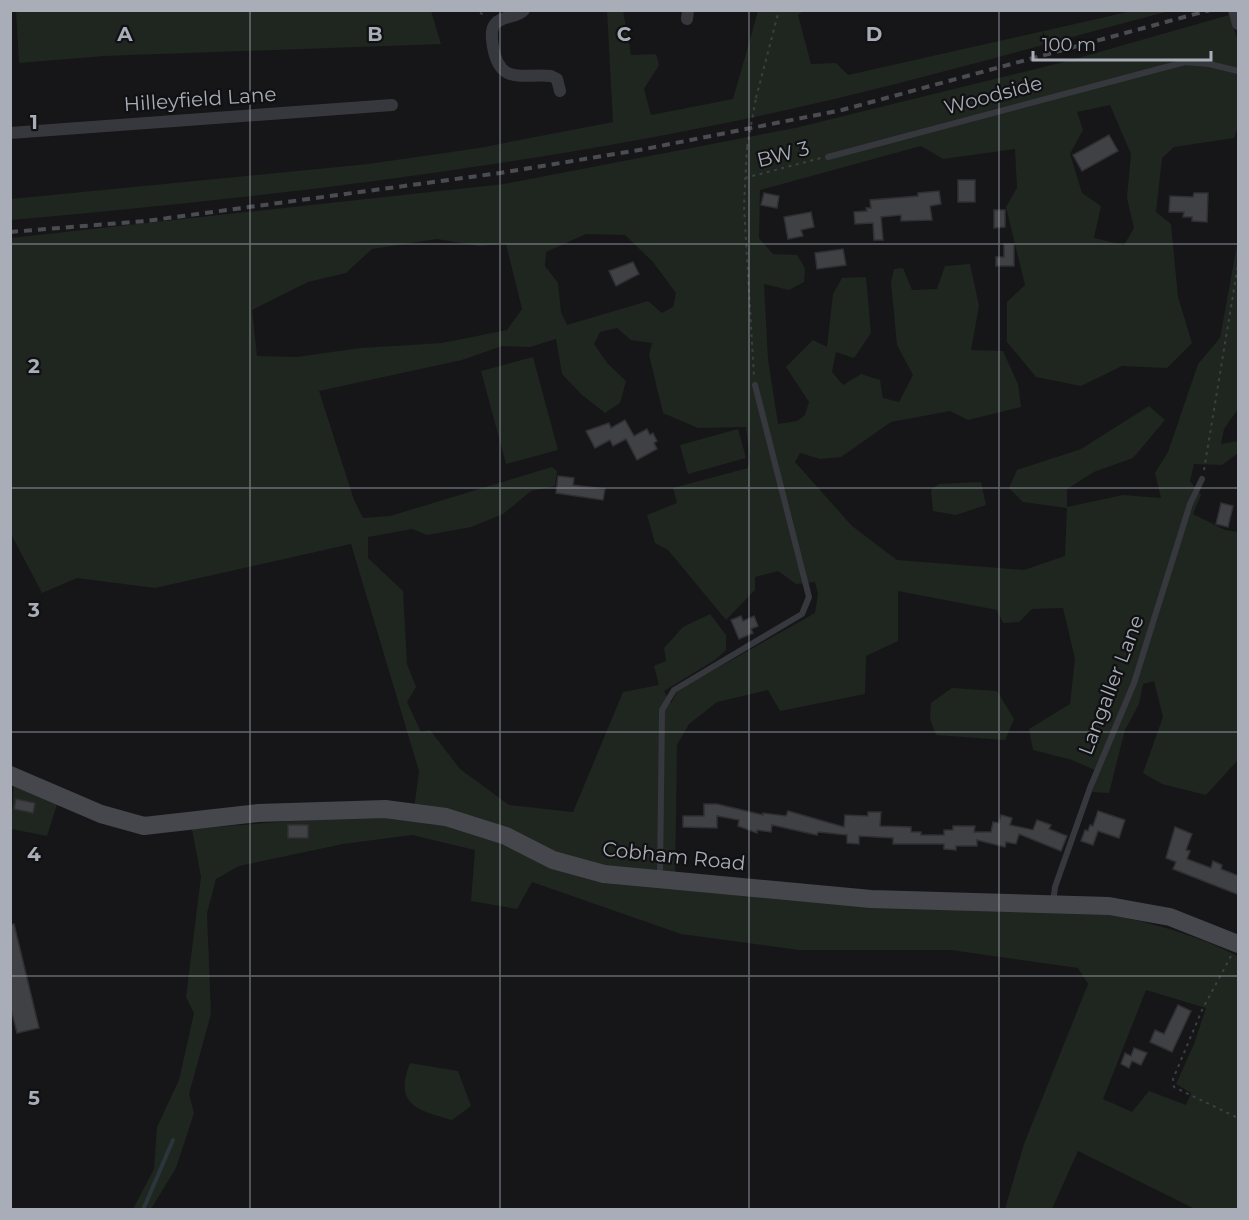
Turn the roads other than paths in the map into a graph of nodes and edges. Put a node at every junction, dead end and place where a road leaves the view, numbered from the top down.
1 (524, 10) edge
2 (1239, 71) edge
3 (560, 92) dead end
4 (392, 105) dead end
5 (10, 133) edge
6 (828, 157) road end
7 (755, 386) road end
8 (1202, 479) road end
9 (10, 775) edge
10 (660, 879) junction
11 (1053, 903) junction
12 (1238, 943) edge

1 - 3 street
2 - 6 lane, Woodside
4 - 5 street, Hilleyfield Lane
7 - 10 lane
8 - 11 lane, Langaller Lane
9 - 10 street, Cobham Road
10 - 11 street, Cobham Road
11 - 12 street, Cobham Road

